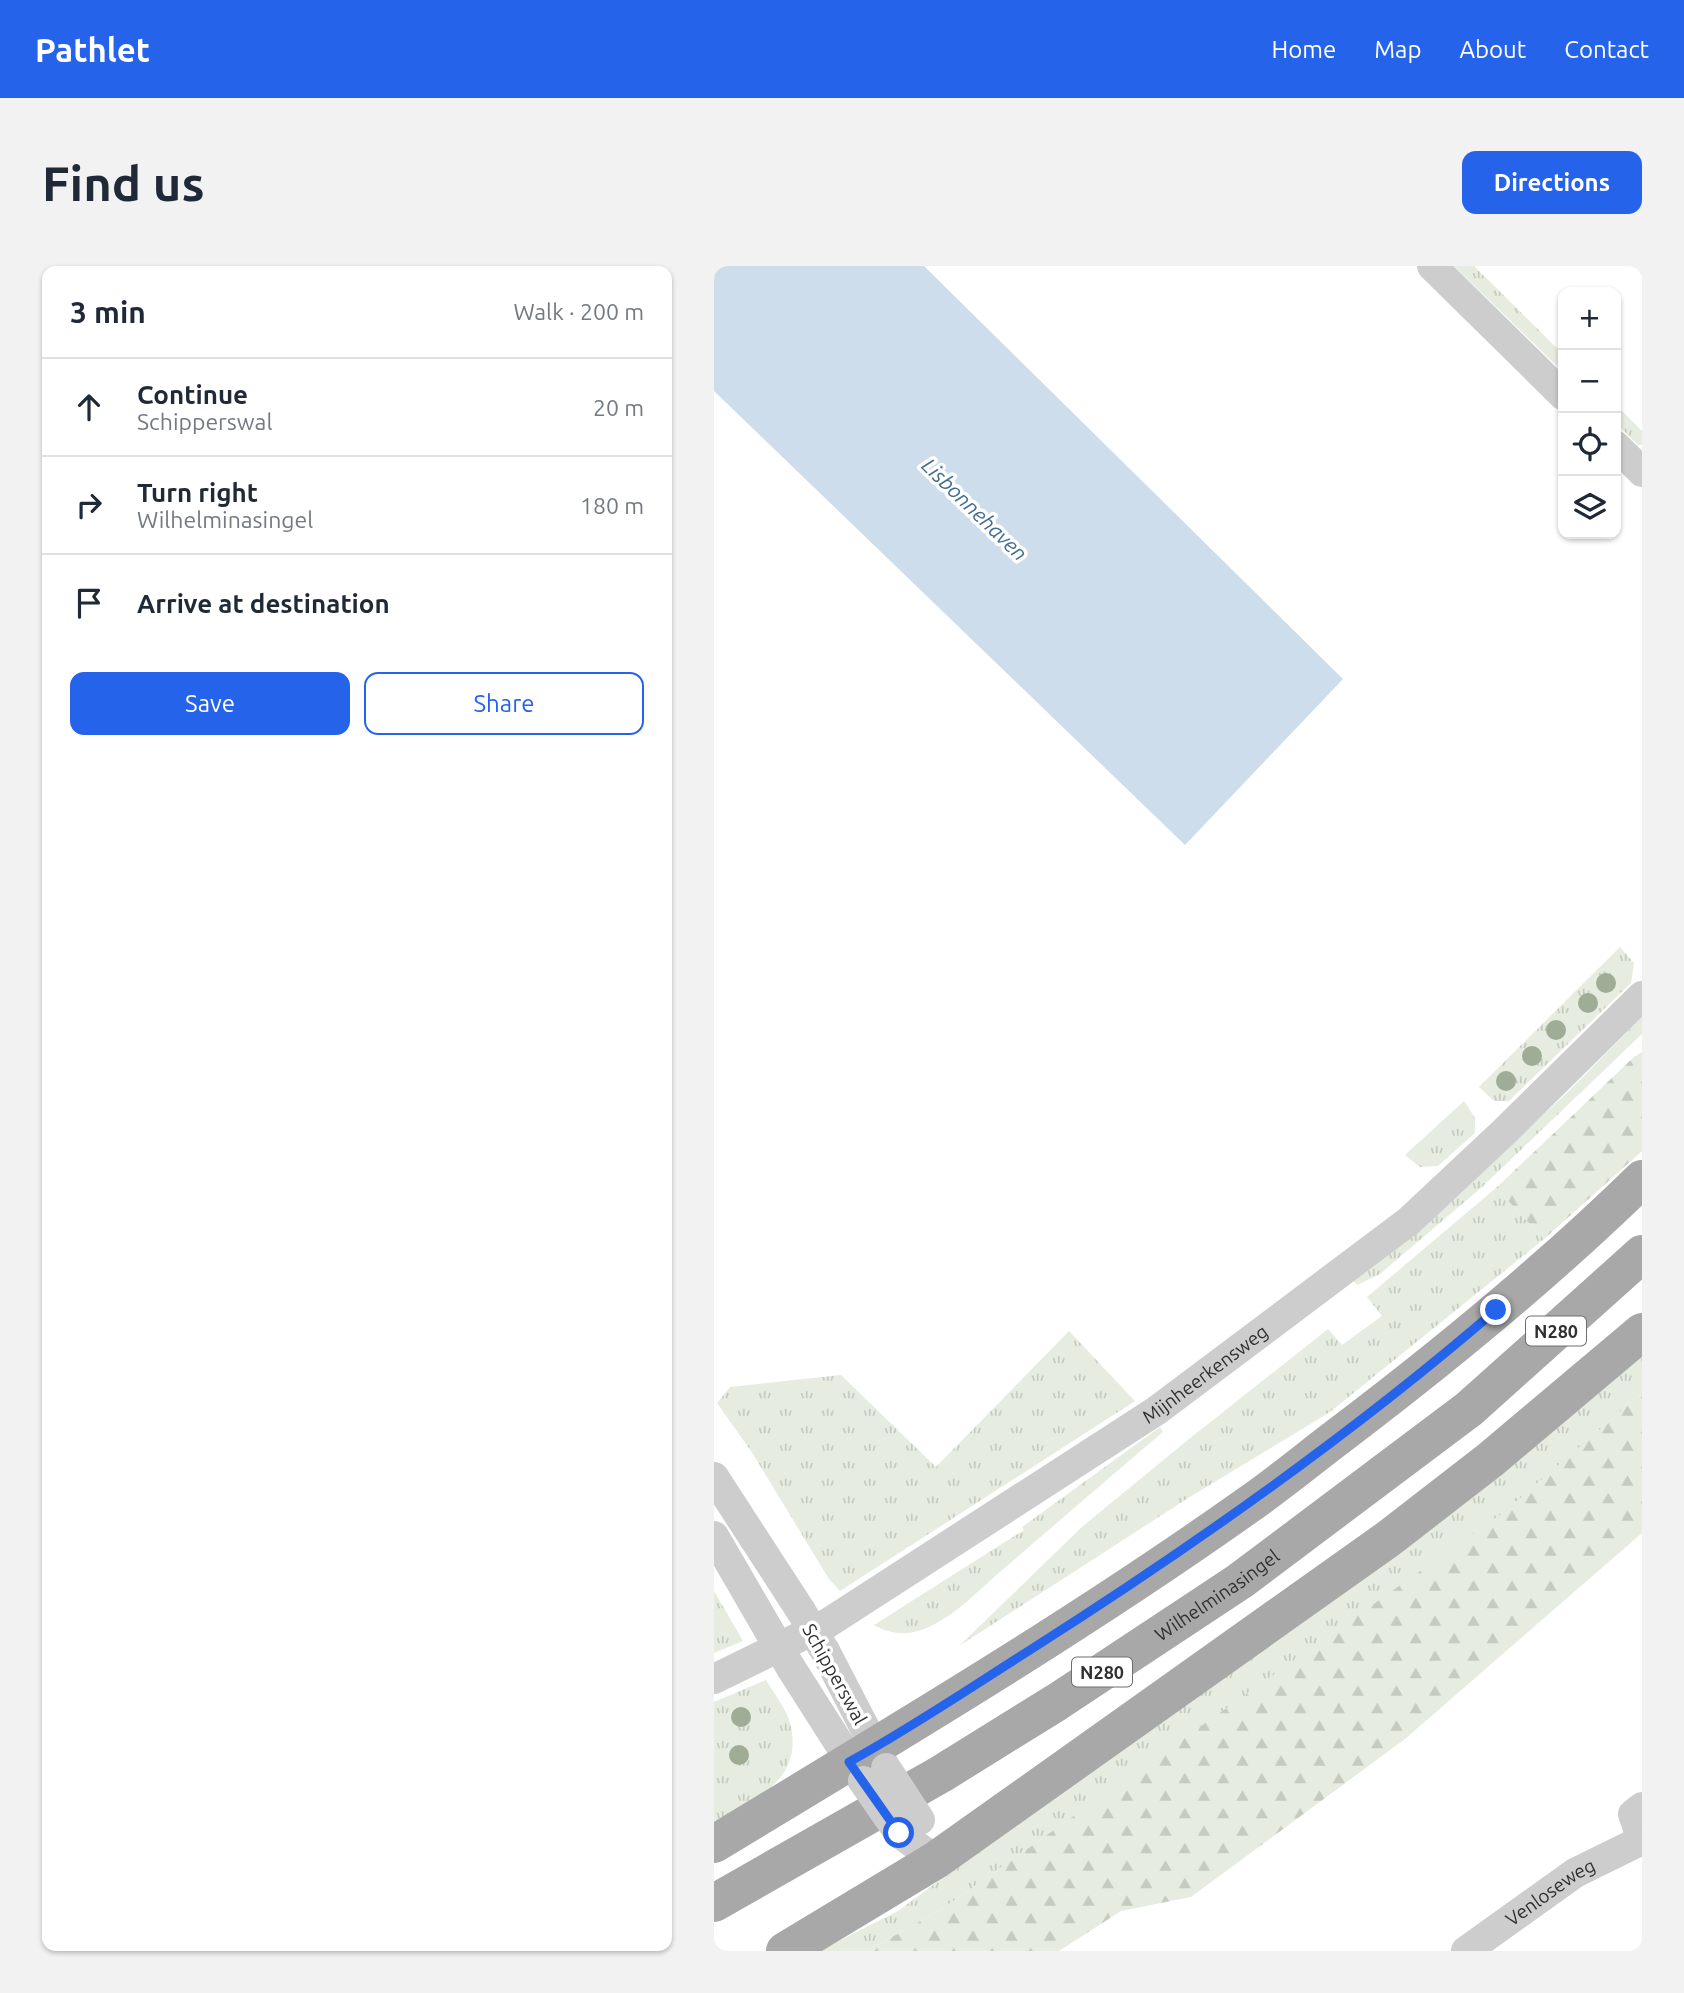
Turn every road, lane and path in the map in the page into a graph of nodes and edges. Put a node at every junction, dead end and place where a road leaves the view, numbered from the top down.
1 (1432, 266) edge
2 (1558, 390) edge
3 (1621, 451) edge
4 (1642, 472) edge
5 (1642, 996) edge
6 (1642, 1179) edge
7 (1642, 1254) edge
8 (1642, 1332) edge
9 (714, 1477) edge
10 (714, 1536) edge
11 (714, 1679) edge
12 (868, 1765) junction
13 (1642, 1807) edge
14 (1642, 1840) edge
15 (714, 1844) edge
16 (936, 1860) junction
17 (714, 1903) edge
18 (785, 1951) edge
19 (1466, 1951) edge

1 - 2 street
3 - 4 street
5 - 11 street, Mijnheerkensweg
6 - 12 main road, N280
7 - 17 main road, Wilhelminasingel / N280
8 - 16 main road, N280
9 - 12 street, Schipperswal, bridge
10 - 12 street, Schipperswal, bridge
12 - 15 main road, N280
12 - 16 street, Schipperswal, bridge
13 - 14 street, Venloseweg
14 - 19 street, Venloseweg
16 - 18 main road, N280

